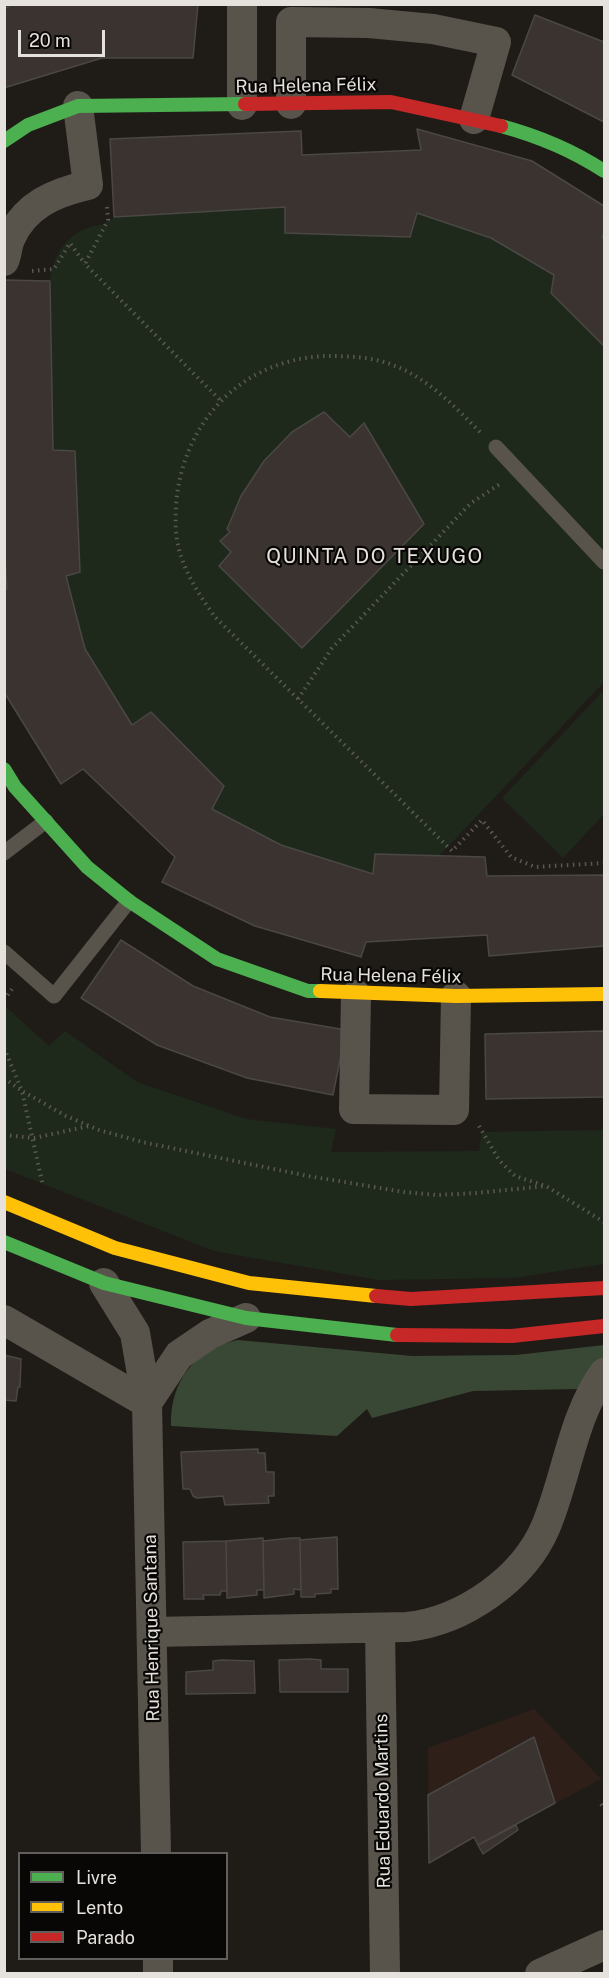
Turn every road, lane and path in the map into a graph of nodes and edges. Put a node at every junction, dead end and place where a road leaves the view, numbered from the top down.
1 (242, 4) edge
2 (291, 104) junction
3 (242, 105) junction
4 (78, 106) junction
5 (474, 118) junction
6 (4, 141) edge
7 (604, 171) edge
8 (108, 220) dead end
9 (4, 261) edge
10 (85, 264) junction
11 (49, 270) dead end
12 (220, 400) junction
13 (496, 447) joint
14 (519, 472) junction
15 (604, 562) edge
16 (298, 699) junction
17 (4, 769) edge
18 (46, 821) junction
19 (4, 853) edge
20 (604, 863) edge
21 (129, 901) junction
22 (4, 952) edge
23 (604, 994) edge
24 (356, 995) junction
25 (456, 996) junction
26 (4, 1048) edge
27 (4, 1078) edge
28 (22, 1090) junction
29 (454, 1110) junction
30 (89, 1126) junction
31 (4, 1135) edge
32 (34, 1138) junction
33 (546, 1186) junction
34 (44, 1193) dead end
35 (4, 1202) edge
36 (604, 1222) edge
37 (4, 1242) edge
38 (105, 1283) junction
39 (604, 1288) edge
40 (246, 1318) junction
41 (4, 1320) edge
42 (604, 1326) edge
43 (604, 1373) edge
44 (147, 1403) junction
45 (380, 1628) junction
46 (152, 1632) junction
47 (156, 1852) edge
48 (604, 1945) edge
49 (385, 1974) edge
50 (540, 1974) edge

1 - 3 street
2 - 3 street, Rua Helena Félix
2 - 5 street, Rua Helena Félix
2 - 5 street
3 - 4 street, Rua Helena Félix
4 - 6 street, Rua Helena Félix
4 - 9 street
5 - 7 street, Rua Helena Félix
8 - 10 path
10 - 11 path
10 - 12 path
12 - 13 path
12 - 16 path
13 - 14 lane
14 - 15 lane
14 - 16 path
16 - 20 path
17 - 18 street, Rua Helena Félix
18 - 19 lane
18 - 21 street, Rua Helena Félix
21 - 22 lane
21 - 24 street, Rua Helena Félix
23 - 25 street, Rua Helena Félix
24 - 25 street, Rua Helena Félix
24 - 29 street
25 - 29 street
26 - 28 path
27 - 28 path
28 - 30 path
28 - 32 path
29 - 33 path
30 - 32 path
30 - 33 path
31 - 32 path
32 - 34 path
33 - 36 path
35 - 39 street
37 - 38 street
38 - 40 street
38 - 44 street, Rua Henrique Santana
40 - 42 street
40 - 44 street
41 - 44 street
43 - 45 street
44 - 46 street, Rua Henrique Santana
45 - 46 street
45 - 49 street, Rua Eduardo Martins
46 - 47 street, Rua Henrique Santana
48 - 50 street

